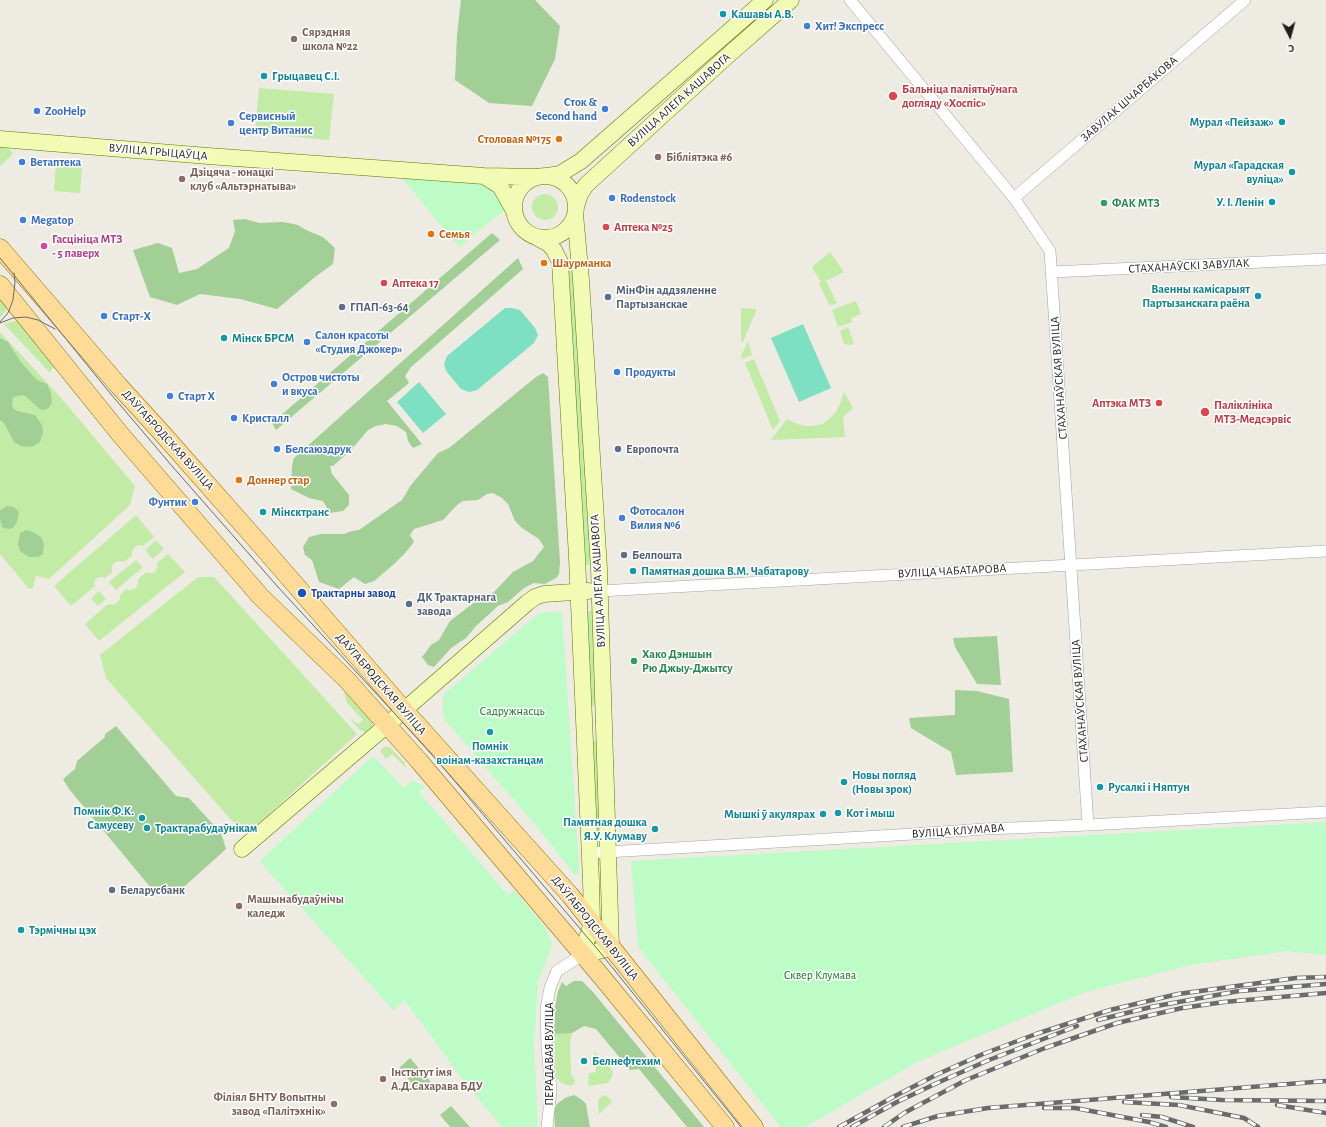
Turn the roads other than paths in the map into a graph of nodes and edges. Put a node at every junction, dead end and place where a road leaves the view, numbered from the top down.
1 (765, 0) edge
2 (791, 0) edge
3 (850, 0) edge
4 (1245, 0) edge
5 (677, 78) junction
6 (688, 91) junction
7 (0, 139) edge
8 (484, 176) junction
9 (542, 176) junction
10 (1014, 198) junction
11 (513, 209) junction
12 (575, 210) junction
13 (536, 237) junction
14 (0, 248) edge
15 (1326, 259) edge
16 (1052, 272) junction
17 (0, 285) edge
18 (1326, 551) edge
19 (1071, 565) junction
20 (600, 591) junction
21 (578, 592) junction
22 (404, 710) junction
23 (584, 721) junction
24 (604, 721) junction
25 (387, 725) junction
26 (1326, 812) edge
27 (1088, 825) junction
28 (242, 849) dead end
29 (608, 852) junction
30 (590, 853) junction
31 (592, 923) junction
32 (611, 948) junction
33 (582, 955) junction
34 (547, 1127) edge
35 (725, 1127) edge
36 (754, 1127) edge

1 - 5 main road, ВУЛІЦА АЛЕГА КАШАВОГА
2 - 6 main road, ВУЛІЦА АЛЕГА КАШАВОГА
3 - 10 street, СТАХАНАЎСКАЯ ВУЛІЦА
4 - 10 street, ЗАВУЛАК ШЧАРБАКОВА
5 - 6 main road
5 - 9 main road, ВУЛІЦА АЛЕГА КАШАВОГА
6 - 12 main road, ВУЛІЦА АЛЕГА КАШАВОГА
7 - 8 main road, ВУЛІЦА ГРЫЦАЎЦА
8 - 9 main road, ВУЛІЦА ГРЫЦАЎЦА
8 - 11 main road, ВУЛІЦА ГРЫЦАЎЦА
9 - 11 main road
9 - 12 main road
10 - 16 street, СТАХАНАЎСКАЯ ВУЛІЦА
11 - 13 main road
12 - 13 main road
12 - 20 main road, ВУЛІЦА АЛЕГА КАШАВОГА
13 - 21 main road, ВУЛІЦА АЛЕГА КАШАВОГА
14 - 22 main road, ДАЎГАБРОДСКАЯ ВУЛІЦА
15 - 16 street, СТАХАНАЎСКІ ЗАВУЛАК
16 - 19 street, СТАХАНАЎСКАЯ ВУЛІЦА
17 - 25 main road, ДАЎГАБРОДСКАЯ ВУЛІЦА
18 - 19 street, ВУЛІЦА ЧАБАТАРОВА
19 - 20 street, ВУЛІЦА ЧАБАТАРОВА
19 - 27 street, СТАХАНАЎСКАЯ ВУЛІЦА
20 - 21 main road, ВУЛІЦА ЧАБАТАРОВА
20 - 24 main road, ВУЛІЦА АЛЕГА КАШАВОГА
21 - 22 main road, ВУЛІЦА ЧАБАТАРОВА
21 - 23 main road, ВУЛІЦА АЛЕГА КАШАВОГА
22 - 25 main road, ВУЛІЦА ЧАБАТАРОВА
22 - 31 main road, ДАЎГАБРОДСКАЯ ВУЛІЦА
23 - 24 main road
23 - 30 main road, ВУЛІЦА АЛЕГА КАШАВОГА
24 - 29 main road, ВУЛІЦА АЛЕГА КАШАВОГА
25 - 28 main road, ВУЛІЦА ЧАБАТАРОВА
25 - 33 main road, ДАЎГАБРОДСКАЯ ВУЛІЦА
26 - 27 street, ВУЛІЦА КЛУМАВА
27 - 29 street, ВУЛІЦА КЛУМАВА
29 - 30 street, ВУЛІЦА КЛУМАВА
29 - 32 main road, ВУЛІЦА АЛЕГА КАШАВОГА
30 - 31 main road, ВУЛІЦА АЛЕГА КАШАВОГА
31 - 32 main road, ДАЎГАБРОДСКАЯ ВУЛІЦА
31 - 33 main road, ВУЛІЦА АЛЕГА КАШАВОГА
32 - 33 main road, ПЕРАДАВАЯ ВУЛІЦА
32 - 36 main road, ДАЎГАБРОДСКАЯ ВУЛІЦА
33 - 34 street, ПЕРАДАВАЯ ВУЛІЦА
33 - 35 main road, ДАЎГАБРОДСКАЯ ВУЛІЦА

